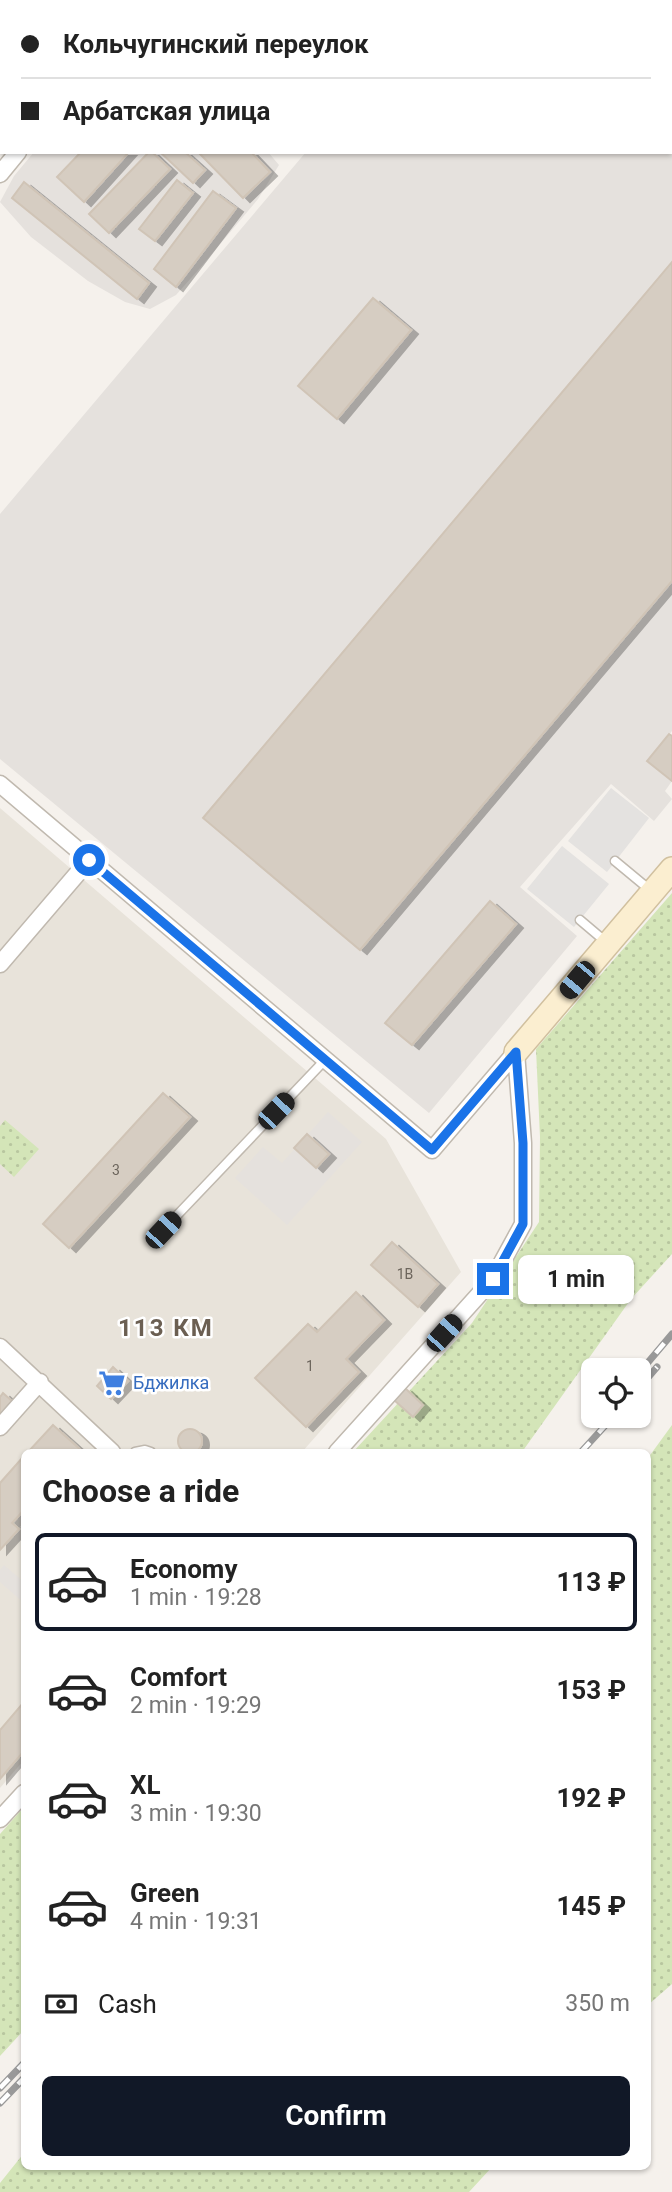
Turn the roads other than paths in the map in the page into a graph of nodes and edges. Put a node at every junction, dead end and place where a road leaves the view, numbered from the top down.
1 (16, 154) edge
2 (0, 174) edge
3 (0, 784) edge
4 (89, 860) junction
5 (615, 861) dead end
6 (672, 869) edge
7 (653, 891) junction
8 (580, 920) dead end
9 (608, 944) junction
10 (0, 964) edge
11 (516, 1052) junction
12 (325, 1060) junction
13 (163, 1230) dead end
14 (0, 1347) edge
15 (40, 1382) junction
16 (0, 1427) edge
17 (109, 1449) edge
18 (340, 1449) edge
19 (21, 1796) edge
20 (0, 1819) edge

1 - 2 street
3 - 4 street
4 - 10 street
4 - 12 street
5 - 7 lane
6 - 7 street
7 - 9 street
8 - 9 lane
9 - 11 street
11 - 12 street
11 - 18 street
12 - 13 lane
14 - 15 street
15 - 16 street
15 - 17 street
19 - 20 street

